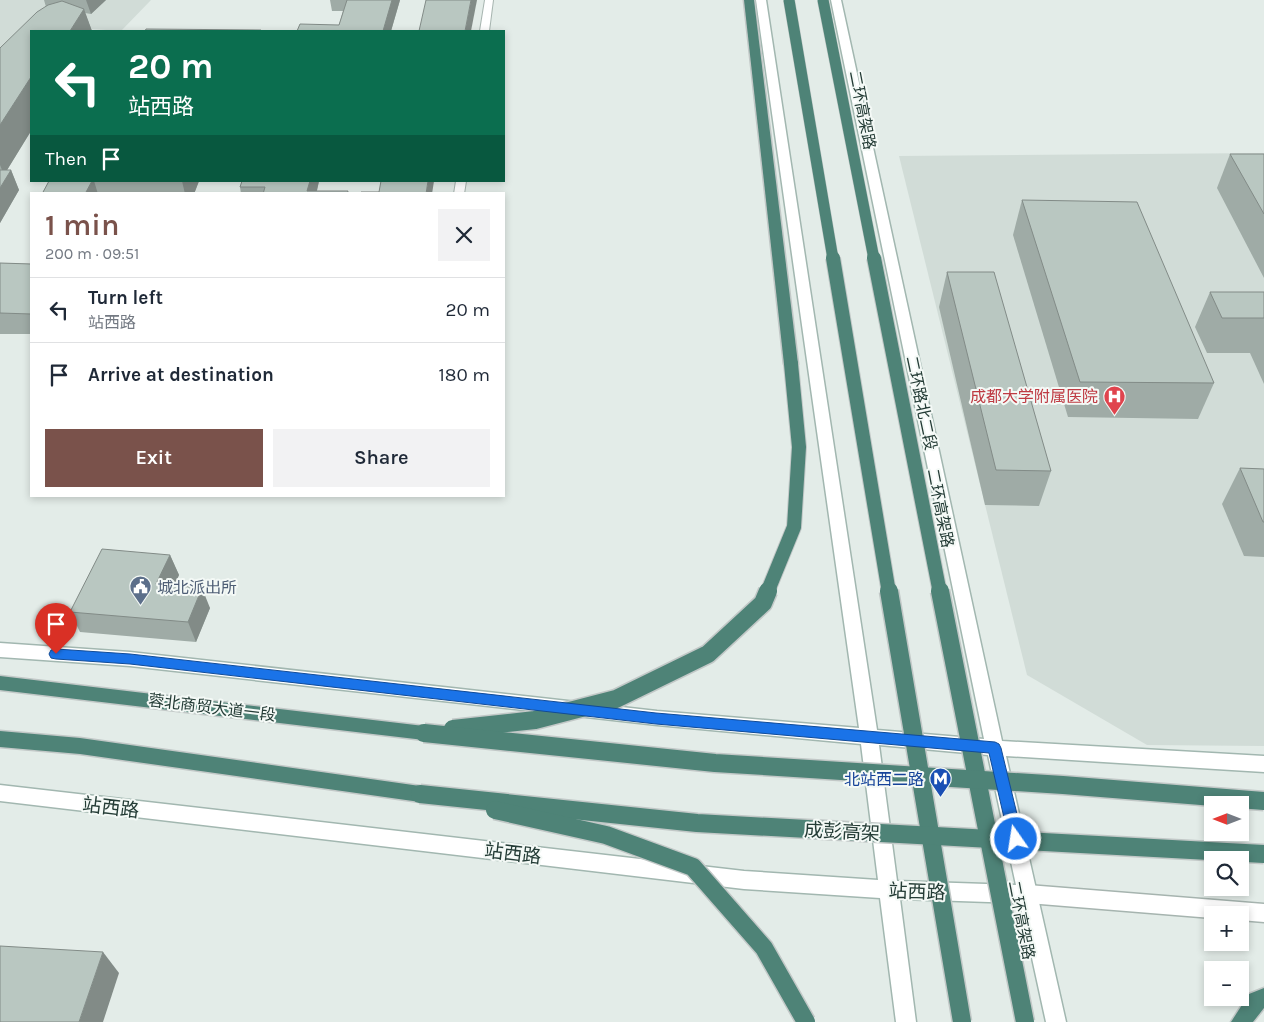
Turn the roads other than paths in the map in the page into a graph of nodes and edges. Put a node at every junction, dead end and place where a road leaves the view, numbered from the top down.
1 (489, 0) edge
2 (749, 0) edge
3 (761, 0) edge
4 (789, 0) edge
5 (823, 0) edge
6 (836, 0) edge
7 (484, 30) edge
8 (0, 650) edge
9 (0, 683) edge
10 (424, 733) junction
11 (870, 736) junction
12 (0, 739) edge
13 (995, 748) junction
14 (1264, 764) edge
15 (0, 793) edge
16 (420, 794) junction
17 (1264, 801) edge
18 (1264, 854) edge
19 (889, 890) junction
20 (1028, 894) junction
21 (1264, 912) edge
22 (1264, 998) edge
23 (806, 1022) edge
24 (906, 1022) edge
25 (962, 1022) edge
26 (1025, 1022) edge
27 (1056, 1022) edge
28 (1241, 1022) edge

1 - 7 lane
2 - 10 highway, bridge
3 - 11 main road
4 - 25 highway, bridge
5 - 26 highway, 二环高架路, bridge
6 - 13 main road, 二环路北二段
8 - 11 main road
9 - 10 highway, 蓉北商贸大道一段
10 - 17 highway, bridge
11 - 13 main road
11 - 19 main road
12 - 16 highway
13 - 14 main road
13 - 20 main road, 二环路北二段
15 - 19 main road, 站西路
16 - 18 highway, 成彭高架, bridge
16 - 23 highway, bridge
19 - 20 main road, 站西路
19 - 24 main road
20 - 21 main road
20 - 27 main road, 二环路北二段
22 - 28 highway

